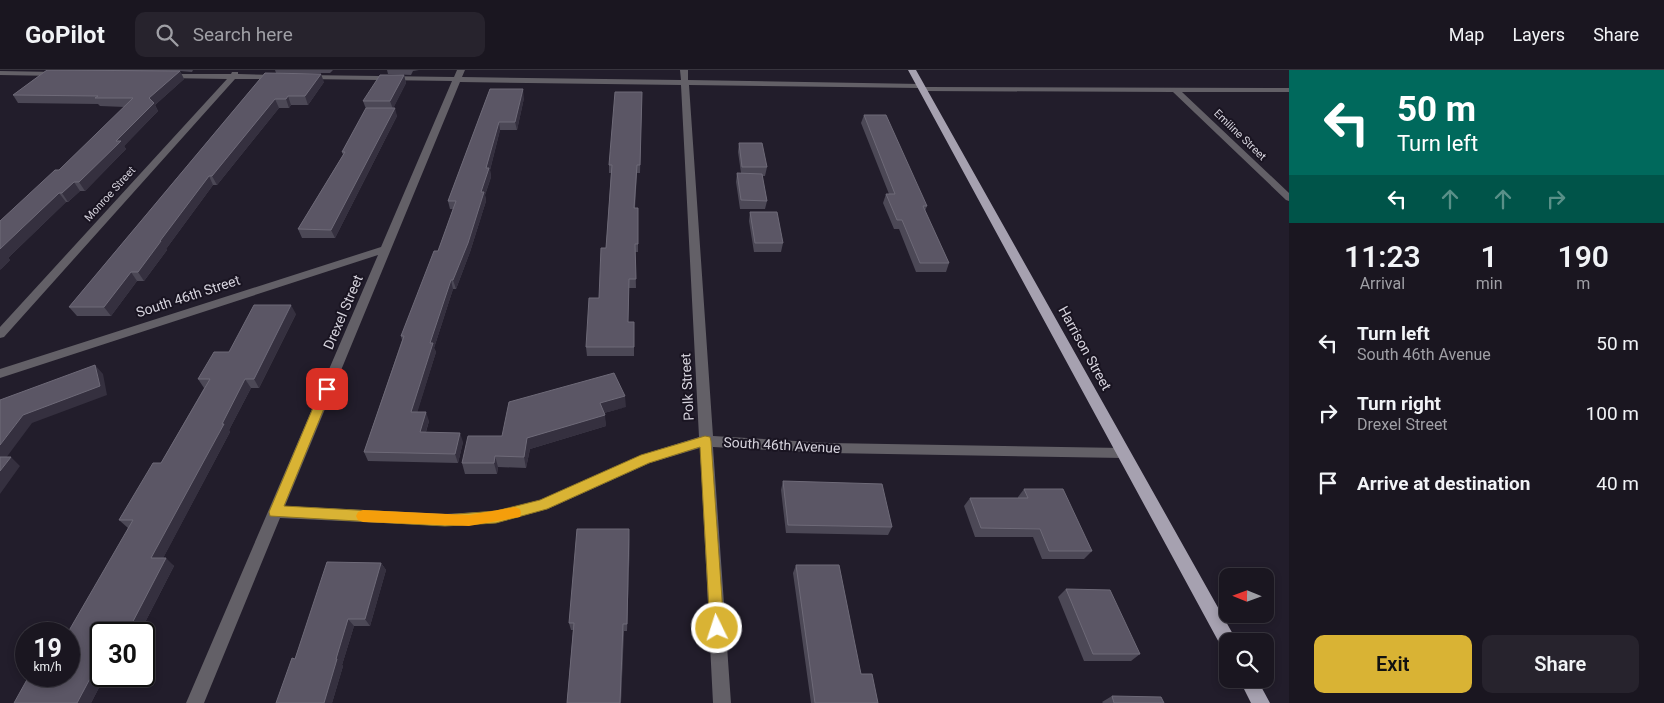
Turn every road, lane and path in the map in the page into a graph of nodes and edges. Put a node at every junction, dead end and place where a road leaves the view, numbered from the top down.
1 (912, 70) edge
2 (11, 72) edge
3 (0, 73) edge
4 (235, 73) edge
5 (66, 74) edge
6 (459, 74) edge
7 (154, 76) edge
8 (684, 76) edge
9 (281, 77) edge
10 (301, 77) edge
11 (0, 80) edge
12 (922, 88) junction
13 (1175, 90) junction
14 (1289, 90) edge
15 (1289, 198) edge
16 (386, 249) junction
17 (0, 334) edge
18 (0, 374) edge
19 (705, 441) junction
20 (1123, 453) junction
21 (275, 512) junction
22 (1223, 633) edge
23 (1253, 688) edge
24 (195, 703) edge
25 (722, 703) edge
26 (1261, 703) edge

1 - 12 main road, Harrison Street
2 - 3 street
2 - 5 street
2 - 11 street
4 - 7 street
4 - 9 street
4 - 17 street, Monroe Street
6 - 8 street
6 - 10 street
6 - 16 street, Drexel Street
8 - 12 street
8 - 19 street, Polk Street
12 - 13 street
12 - 20 main road, Harrison Street
13 - 14 street
13 - 15 street, Emiline Street
16 - 18 street, South 46th Street
16 - 21 street, Drexel Street
19 - 20 street, South 46th Avenue
19 - 21 street, South 46th Avenue
19 - 25 street, Polk Street
20 - 22 main road, Harrison Street
21 - 24 street, Drexel Street
23 - 26 main road

